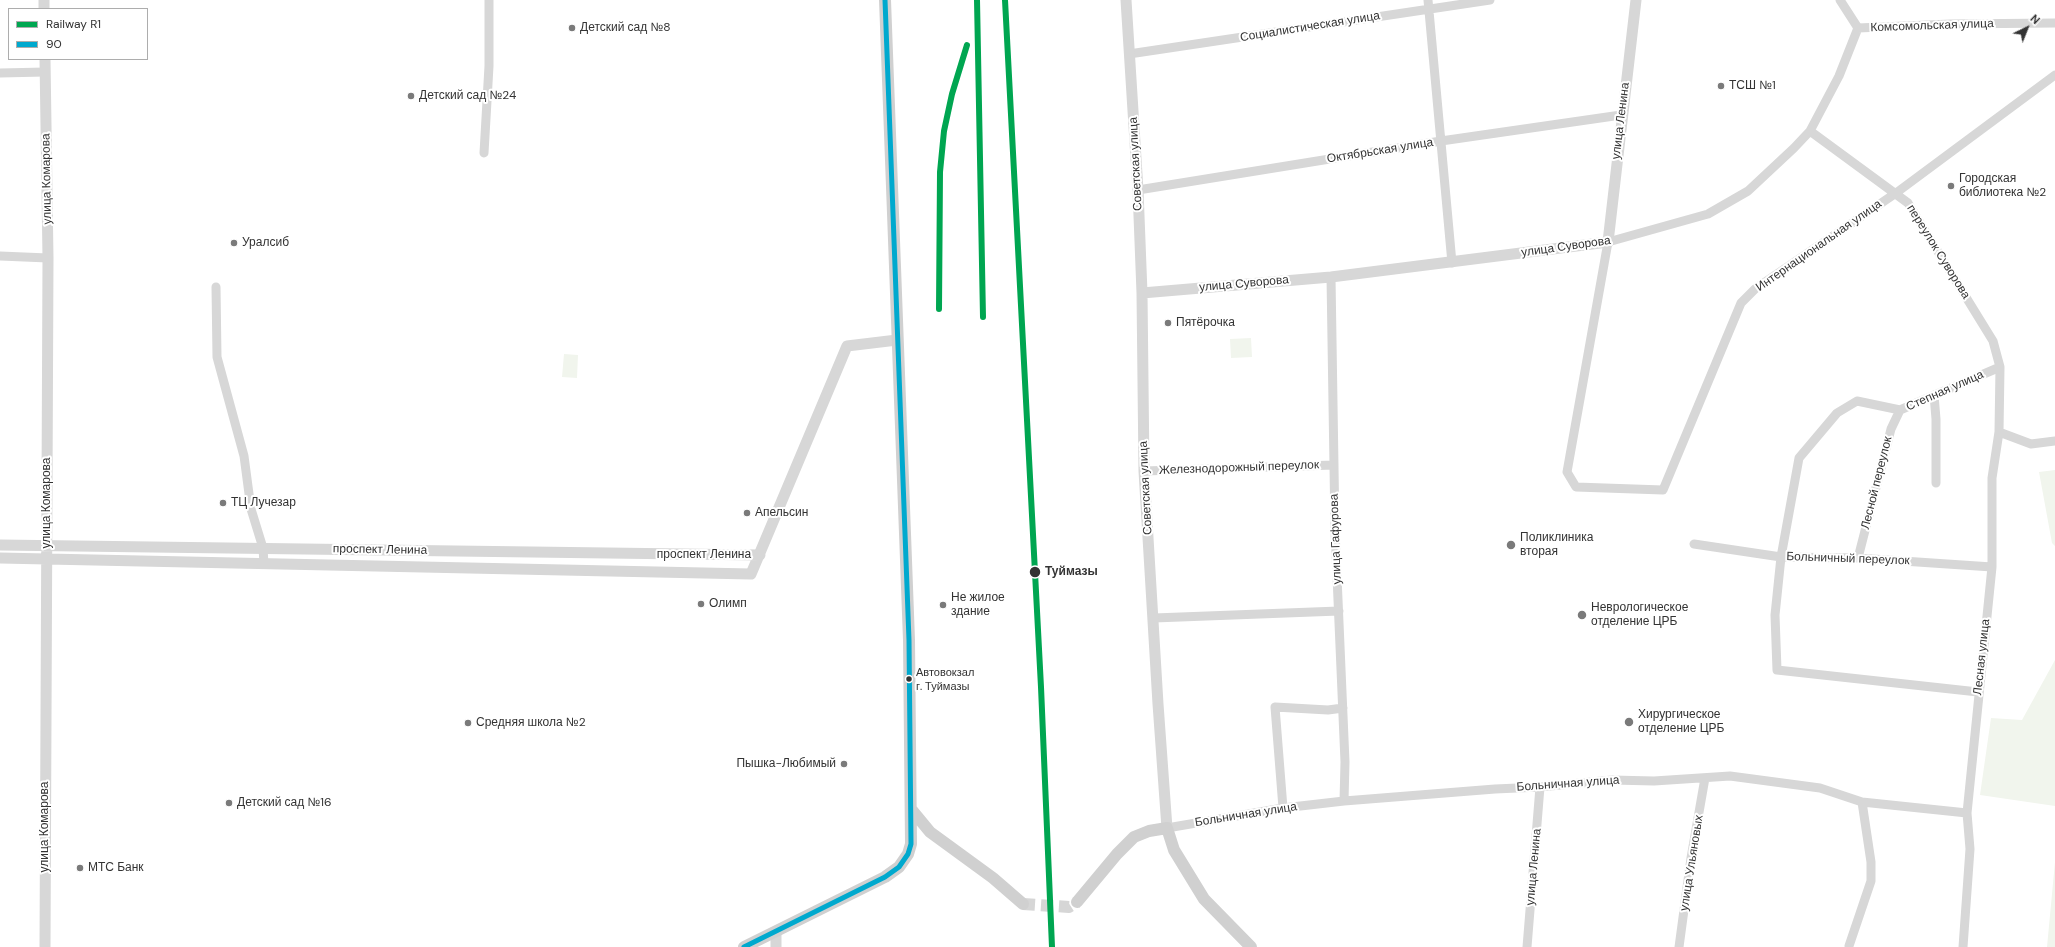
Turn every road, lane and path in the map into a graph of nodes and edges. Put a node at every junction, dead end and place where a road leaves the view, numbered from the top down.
1 (489, 0) edge
2 (885, 0) edge
3 (1126, 0) edge
4 (1490, 0) edge
5 (1636, 0) edge
6 (1840, 0) edge
7 (1428, 4) edge
8 (2055, 24) edge
9 (1858, 28) junction
10 (1129, 54) junction
11 (45, 60) edge
12 (45, 72) junction
13 (0, 73) edge
14 (2055, 76) edge
15 (1621, 115) junction
16 (1810, 131) junction
17 (1441, 141) junction
18 (484, 153) dead end
19 (1138, 190) junction
20 (1896, 193) junction
21 (1608, 242) junction
22 (0, 256) edge
23 (48, 258) junction
24 (1452, 263) junction
25 (1331, 277) junction
26 (216, 287) dead end
27 (1142, 293) junction
28 (897, 340) junction
29 (2000, 367) junction
30 (1934, 395) junction
31 (1900, 410) junction
32 (2000, 432) junction
33 (2055, 441) edge
34 (1334, 465) junction
35 (1144, 471) junction
36 (1936, 483) dead end
37 (1694, 544) dead end
38 (0, 545) edge
39 (47, 545) junction
40 (263, 548) junction
41 (760, 555) junction
42 (1781, 557) junction
43 (0, 558) edge
44 (1858, 558) junction
45 (46, 559) junction
46 (264, 564) junction
47 (1992, 567) junction
48 (1338, 611) junction
49 (1154, 618) junction
50 (1978, 692) junction
51 (1342, 708) junction
52 (1705, 778) junction
53 (1540, 787) junction
54 (1344, 801) junction
55 (1862, 802) junction
56 (1283, 808) junction
57 (911, 809) junction
58 (1967, 813) junction
59 (1168, 828) junction
60 (1077, 902) tunnel mouth
61 (1023, 904) tunnel mouth
62 (776, 932) junction
63 (1849, 946) dead end
64 (45, 947) edge
65 (744, 947) edge
66 (776, 947) edge
67 (1251, 947) edge
68 (1527, 947) edge
69 (1679, 947) edge
70 (1963, 947) edge

1 - 18 street
2 - 28 main road
3 - 10 street, Советская улица
4 - 7 street, Социалистическая улица
5 - 15 street, улица Ленина
6 - 9 street
7 - 10 street, Социалистическая улица
7 - 17 street
8 - 9 street, Комсомольская улица
9 - 16 street, улица Суворова
10 - 19 street, Советская улица
11 - 12 street, улица Комарова
12 - 13 street
12 - 23 street, улица Комарова
14 - 20 street, Интернациональная улица
15 - 17 street, Октябрьская улица
15 - 21 street, улица Ленина
16 - 20 street, переулок Суворова
16 - 21 street, улица Суворова
17 - 19 street, Октябрьская улица
17 - 24 street
19 - 27 street, Советская улица
20 - 21 street, Интернациональная улица
20 - 29 street, переулок Суворова
21 - 24 street, улица Суворова
22 - 23 street
23 - 39 street, улица Комарова
24 - 25 street, улица Суворова
25 - 27 street, улица Суворова
25 - 34 street, улица Гафурова
26 - 40 street
27 - 35 street, Советская улица
28 - 41 street
28 - 57 main road
29 - 30 street, Степная улица
29 - 32 street, Лесная улица
30 - 31 street, Степная улица
30 - 36 street
31 - 42 street, Степная улица
31 - 44 street, Лесной переулок
32 - 33 street
32 - 47 street, Лесная улица
34 - 35 street, Железнодорожный переулок
34 - 48 street, улица Гафурова
35 - 49 street, Советская улица
37 - 42 street
38 - 39 street, проспект Ленина
39 - 40 street, проспект Ленина
39 - 45 street, улица Комарова
40 - 41 street, проспект Ленина
40 - 46 street
41 - 46 street, проспект Ленина
42 - 44 street, Больничный переулок
42 - 50 street, Больничный переулок
43 - 45 street, проспект Ленина
44 - 47 street, Больничный переулок
45 - 46 street, проспект Ленина
45 - 64 street, улица Комарова
47 - 50 street, Лесная улица
48 - 49 street
48 - 51 street, улица Гафурова
49 - 59 street, Советская улица
50 - 58 street, Лесная улица
51 - 54 street, улица Гафурова
51 - 56 street
52 - 53 street, Больничная улица
52 - 55 street, Больничная улица
52 - 69 street, улица Ульяновых
53 - 54 street, Больничная улица
53 - 68 street, улица Ленина
54 - 56 street, Больничная улица
55 - 58 street, Больничная улица
55 - 63 street
56 - 59 street, Больничная улица
57 - 61 main road
57 - 62 main road
58 - 70 street, Лесная улица
59 - 60 main road
59 - 67 main road, Советская улица
62 - 65 main road
62 - 66 street

